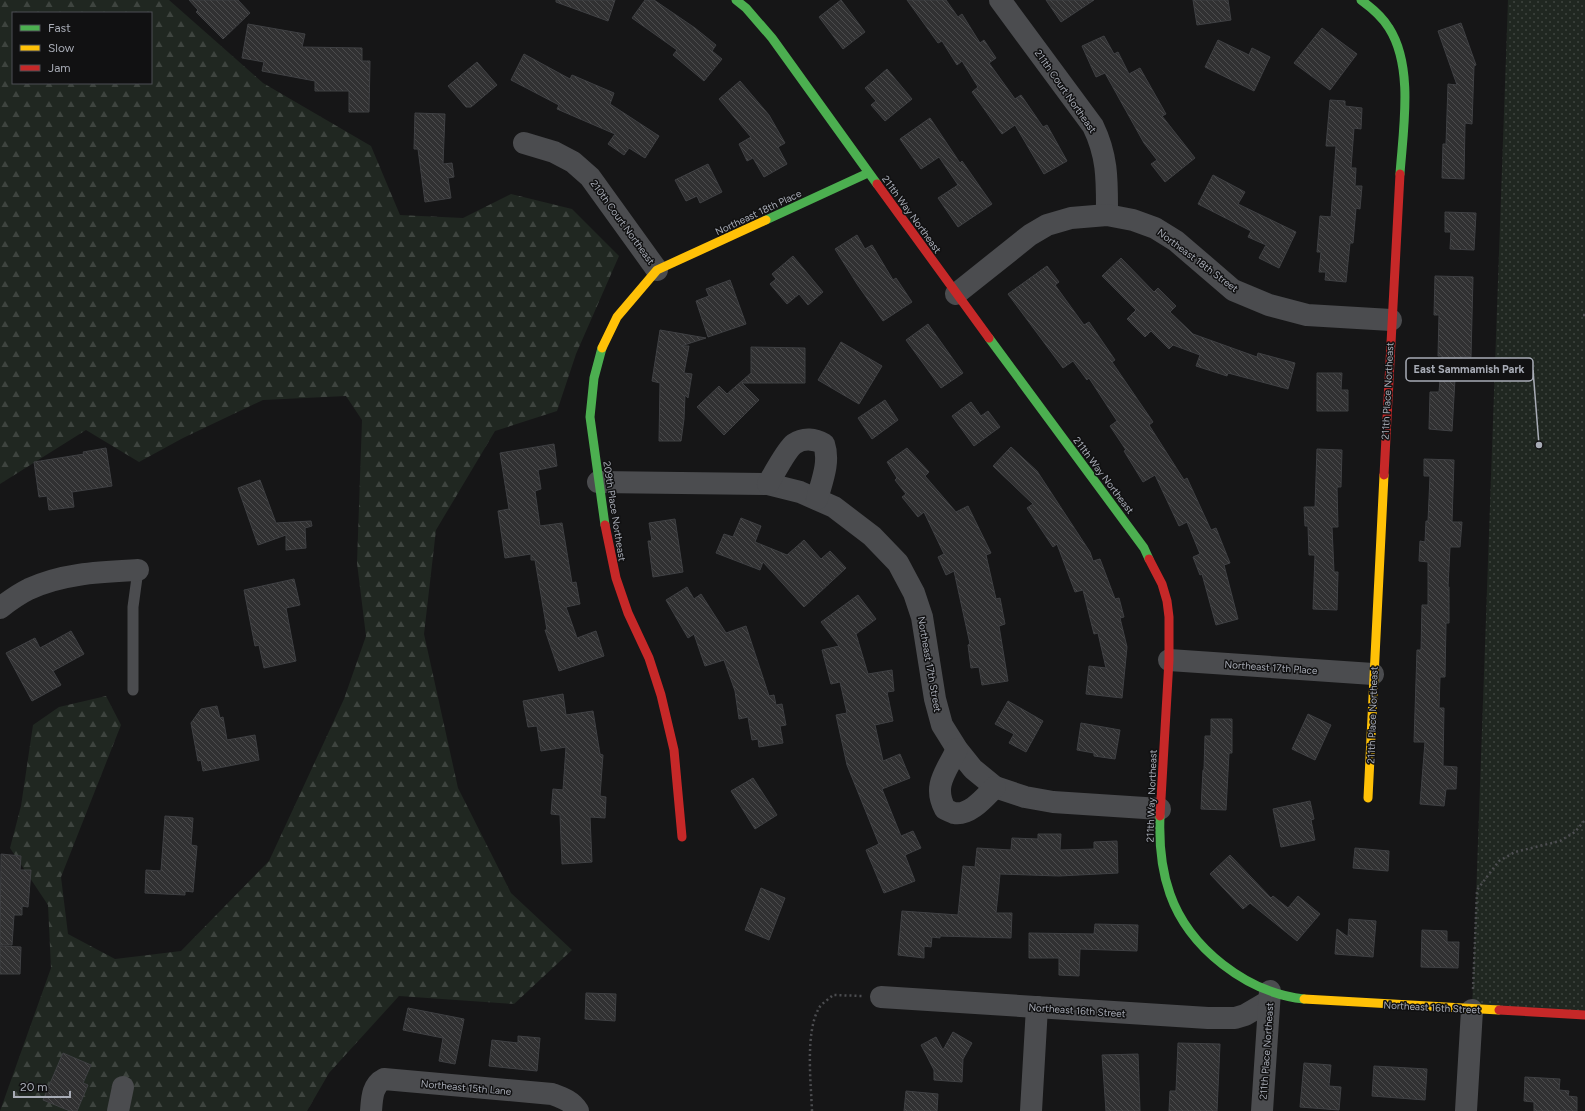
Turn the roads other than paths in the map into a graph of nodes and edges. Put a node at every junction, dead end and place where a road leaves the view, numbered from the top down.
1 (736, 0) edge
2 (1000, 0) edge
3 (1361, 0) edge
4 (524, 143) dead end
5 (868, 173) junction
6 (1107, 215) junction
7 (657, 270) junction
8 (956, 294) junction
9 (1391, 320) junction
10 (598, 482) junction
11 (768, 484) junction
12 (817, 499) junction
13 (138, 570) joint
14 (0, 608) edge
15 (1169, 660) junction
16 (1373, 674) junction
17 (133, 690) dead end
18 (957, 749) junction
19 (995, 786) junction
20 (1368, 798) dead end
21 (1160, 809) junction
22 (682, 837) dead end
23 (1272, 996) junction
24 (881, 997) road end
25 (1037, 1007) junction
26 (1472, 1010) junction
27 (1585, 1015) edge
28 (123, 1087) dead end
29 (118, 1111) edge
30 (371, 1111) edge
31 (578, 1111) edge
32 (1030, 1111) edge
33 (1262, 1111) edge
34 (1466, 1111) edge

1 - 5 street, 211th Way Northeast
2 - 6 street, 211th Court Northeast
3 - 9 street, 211th Place Northeast
4 - 7 street, 210th Court Northeast
5 - 7 street, Northeast 18th Place
5 - 8 street, 211th Way Northeast
6 - 8 street, Northeast 18th Street
6 - 9 street, Northeast 18th Street
7 - 10 street, 209th Place Northeast
8 - 15 street, 211th Way Northeast
9 - 16 street, 211th Place Northeast
10 - 11 street, Northeast 17th Street
10 - 22 street, 209th Place Northeast
11 - 12 street, Northeast 17th Street
11 - 12 street
12 - 18 street, Northeast 17th Street
13 - 14 street
13 - 17 lane
15 - 16 street, Northeast 17th Place
15 - 21 street, 211th Way Northeast
16 - 20 street, 211th Place Northeast
18 - 19 street, Northeast 17th Street
18 - 19 street
19 - 21 street, Northeast 17th Street
21 - 23 street, 211th Way Northeast
23 - 25 street, Northeast 16th Street
23 - 26 street, Northeast 16th Street
23 - 33 street, 211th Place Northeast
24 - 25 street, Northeast 16th Street
25 - 32 street
26 - 27 street, Northeast 16th Street
26 - 34 street
28 - 29 street
30 - 31 street, Northeast 15th Lane

